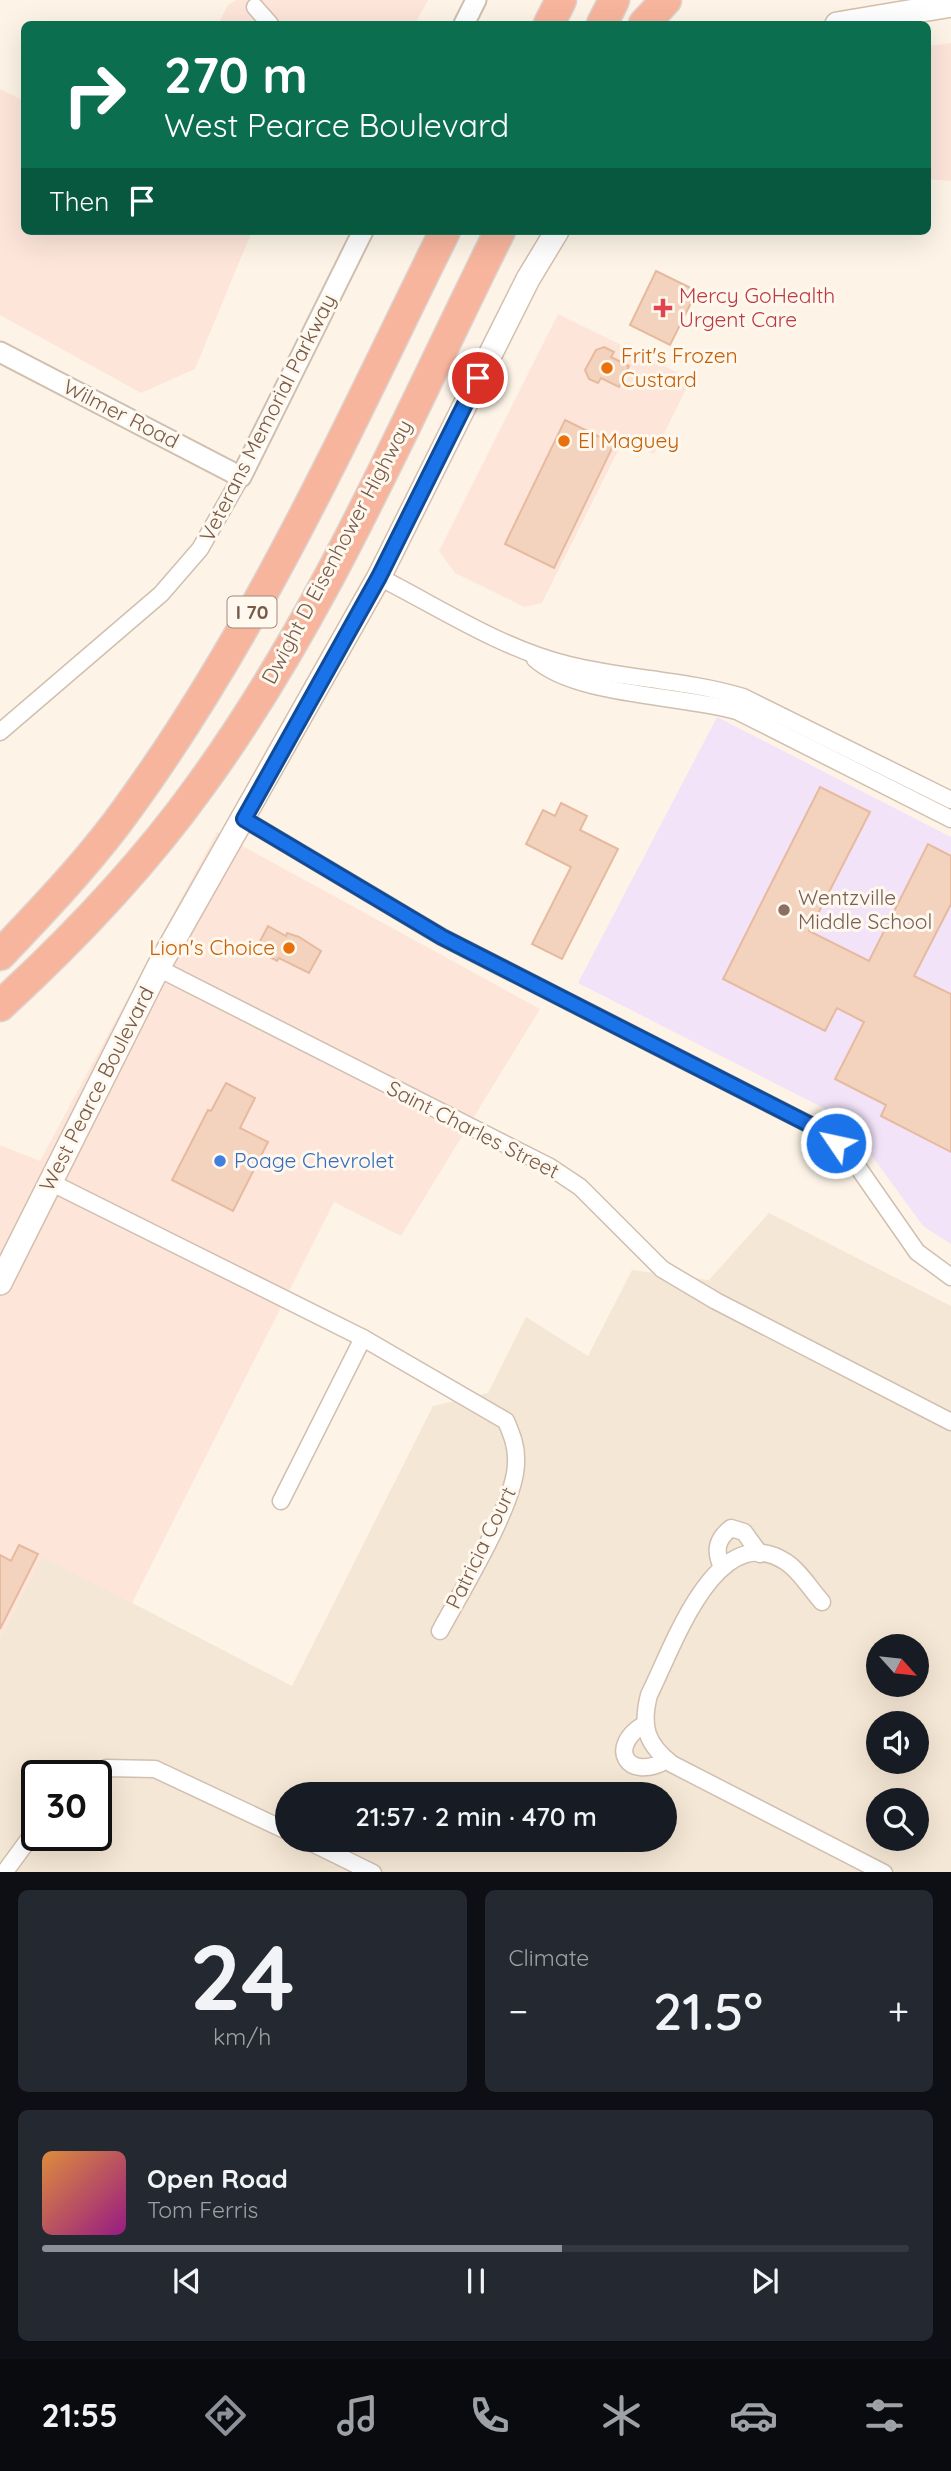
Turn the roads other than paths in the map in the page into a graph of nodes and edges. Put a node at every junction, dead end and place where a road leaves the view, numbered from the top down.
1 (476, 0) edge
2 (561, 0) edge
3 (614, 0) edge
4 (666, 0) edge
5 (951, 5) edge
6 (255, 7) dead end
7 (267, 21) edge
8 (466, 21) edge
9 (550, 21) edge
10 (604, 21) edge
11 (647, 21) edge
12 (854, 21) edge
13 (361, 235) edge
14 (443, 235) edge
15 (498, 235) edge
16 (554, 235) edge
17 (0, 352) edge
18 (241, 477) junction
19 (379, 577) junction
20 (635, 684) junction
21 (0, 732) edge
22 (951, 800) edge
23 (244, 819) junction
24 (951, 819) edge
25 (0, 955) edge
26 (158, 968) junction
27 (0, 1006) edge
28 (50, 1182) junction
29 (951, 1277) edge
30 (0, 1283) edge
31 (363, 1338) junction
32 (951, 1422) edge
33 (281, 1501) dead end
34 (760, 1554) junction
35 (722, 1567) junction
36 (822, 1602) dead end
37 (440, 1631) dead end
38 (645, 1724) junction
39 (667, 1760) junction
40 (112, 1768) edge
41 (275, 1825) edge
42 (21, 1849) edge
43 (331, 1852) edge
44 (4, 1872) edge
45 (373, 1872) edge
46 (884, 1872) edge

1 - 8 street
2 - 9 highway
3 - 10 highway
4 - 11 highway
5 - 12 main road
6 - 7 street
13 - 18 street, Veterans Memorial Parkway
14 - 25 highway, I 70
15 - 27 highway, Dwight D Eisenhower Highway / I 70
16 - 19 main road, West Pearce Boulevard
17 - 18 street, Wilmer Road
18 - 21 street, Veterans Memorial Parkway
19 - 20 street
19 - 23 main road, West Pearce Boulevard
20 - 22 street
20 - 24 street
23 - 26 main road, West Pearce Boulevard
23 - 29 street
26 - 28 main road, West Pearce Boulevard
26 - 32 street, Saint Charles Street
28 - 30 main road, West Pearce Boulevard
28 - 31 street, Patricia Court
31 - 33 street
31 - 37 street, Patricia Court
34 - 35 street
34 - 35 street
34 - 36 street
35 - 38 street
38 - 39 street
38 - 39 street
39 - 46 street
40 - 41 street
42 - 44 street
43 - 45 street

